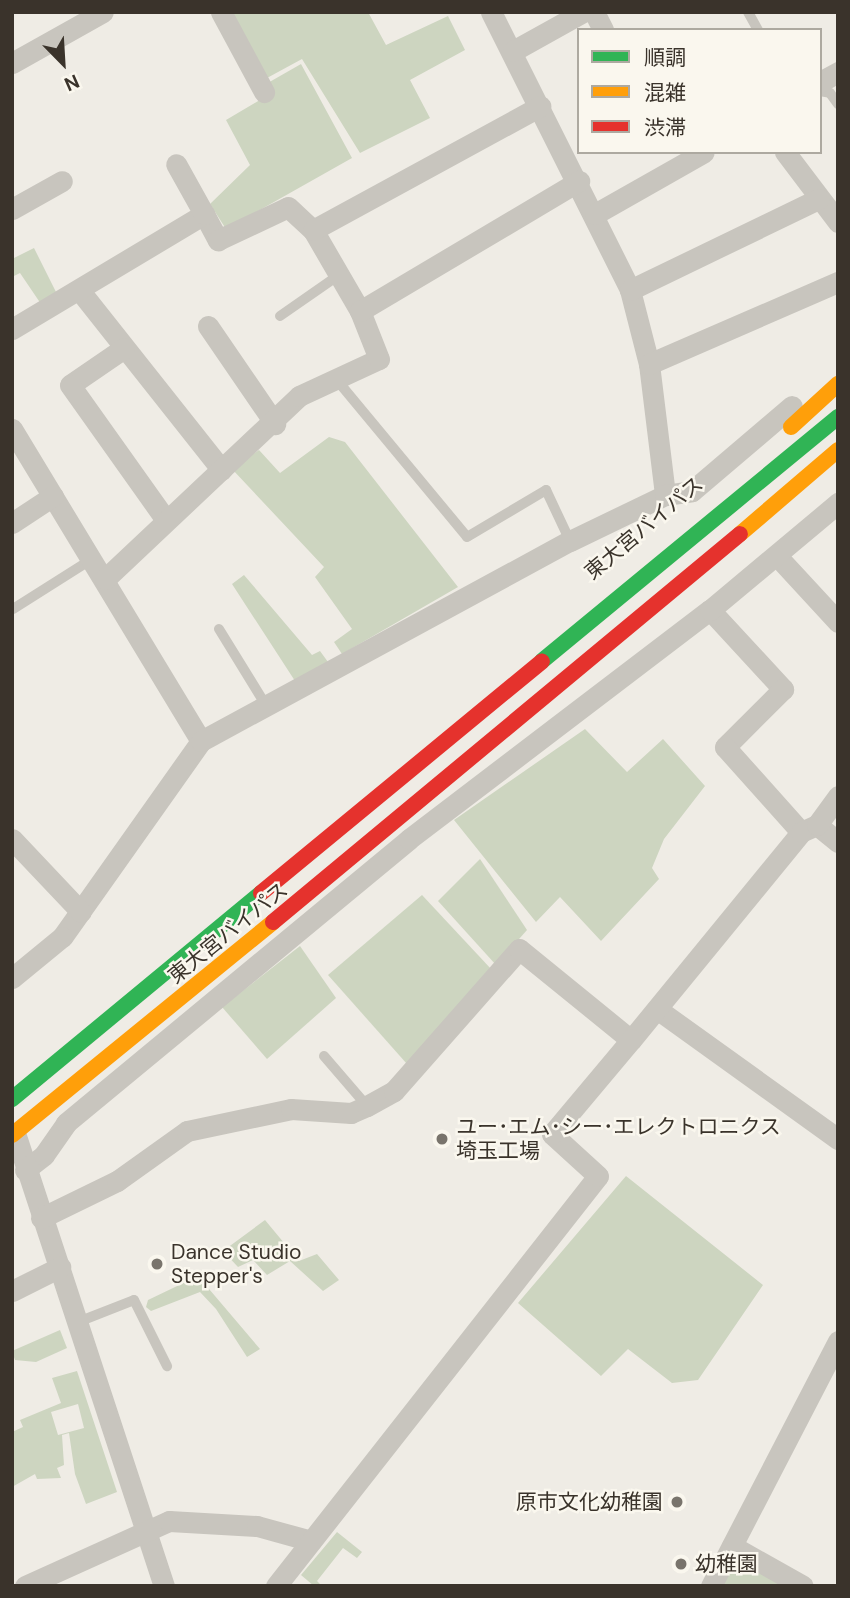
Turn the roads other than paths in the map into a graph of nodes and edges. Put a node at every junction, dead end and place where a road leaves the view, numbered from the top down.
1 (103, 12) edge
2 (221, 12) edge
3 (491, 12) edge
4 (583, 12) edge
5 (594, 12) edge
6 (748, 12) edge
7 (602, 28) edge
8 (757, 28) edge
9 (513, 51) junction
10 (12, 63) edge
11 (838, 72) edge
12 (822, 81) edge
13 (822, 91) edge
14 (264, 92) dead end
15 (838, 104) edge
16 (540, 106) junction
17 (696, 154) edge
18 (786, 154) edge
19 (670, 161) edge
20 (176, 164) dead end
21 (62, 181) dead end
22 (579, 181) junction
23 (818, 199) junction
24 (12, 209) edge
25 (204, 214) junction
26 (596, 214) junction
27 (838, 222) edge
28 (313, 230) junction
29 (339, 275) junction
30 (838, 282) edge
31 (630, 290) junction
32 (80, 291) junction
33 (360, 311) junction
34 (281, 316) dead end
35 (208, 326) dead end
36 (12, 329) edge
37 (124, 348) junction
38 (838, 362) edge
39 (649, 364) junction
40 (336, 379) junction
41 (838, 384) edge
42 (838, 417) edge
43 (275, 424) junction
44 (12, 429) edge
45 (838, 450) edge
46 (222, 470) junction
47 (838, 483) edge
48 (665, 495) junction
49 (53, 496) junction
50 (838, 503) edge
51 (166, 520) junction
52 (12, 523) edge
53 (570, 541) junction
54 (753, 551) dead end
55 (777, 556) junction
56 (92, 559) junction
57 (105, 579) junction
58 (13, 609) edge
59 (710, 610) junction
60 (838, 622) edge
61 (662, 623) dead end
62 (219, 629) dead end
63 (267, 707) junction
64 (452, 738) junction
65 (201, 741) junction
66 (470, 761) junction
67 (838, 796) edge
68 (809, 828) junction
69 (12, 839) edge
70 (838, 842) edge
71 (81, 912) junction
72 (12, 978) edge
73 (657, 1009) junction
74 (631, 1040) junction
75 (324, 1056) dead end
76 (12, 1099) edge
77 (367, 1106) junction
78 (14, 1134) edge
79 (838, 1139) edge
80 (25, 1170) junction
81 (41, 1218) junction
82 (60, 1267) junction
83 (12, 1291) edge
84 (78, 1322) junction
85 (838, 1341) edge
86 (167, 1366) dead end
87 (145, 1529) junction
88 (312, 1541) junction
89 (732, 1546) junction
90 (25, 1586) edge
91 (164, 1586) edge
92 (276, 1586) edge
93 (711, 1586) edge
94 (803, 1586) edge

1 - 10 street
2 - 14 street
3 - 9 street
4 - 9 street
5 - 7 street
6 - 8 lane
9 - 16 street
11 - 12 street
13 - 15 lane
16 - 22 street
16 - 28 street
17 - 19 street
18 - 23 street
19 - 26 street
20 - 25 street
21 - 24 street
22 - 26 street
22 - 33 street
23 - 27 street
23 - 31 street
25 - 28 street
25 - 32 street
26 - 31 street
28 - 29 street
29 - 33 street
29 - 34 lane
30 - 39 street
31 - 39 street
32 - 36 street
32 - 37 street
33 - 40 street
35 - 43 street
37 - 46 street
37 - 51 street
38 - 48 street
39 - 48 street
40 - 43 street
40 - 53 lane
41 - 64 highway, 東大宮バイパス
42 - 64 highway, 東大宮バイパス
43 - 46 street
44 - 49 street
45 - 66 highway, 東大宮バイパス
46 - 51 street
47 - 54 highway
48 - 53 street
49 - 52 street
49 - 56 street
50 - 55 street
51 - 57 street
53 - 63 street
55 - 59 street
55 - 60 street
56 - 57 street
56 - 58 lane
57 - 65 street
59 - 68 street
59 - 80 street
61 - 66 highway, 東大宮バイパス
62 - 63 lane
63 - 65 street
64 - 76 highway, 東大宮バイパス
65 - 71 street
66 - 78 highway, 東大宮バイパス
67 - 68 street
68 - 70 street
68 - 73 street
69 - 71 street
71 - 72 street
73 - 74 street
73 - 79 street
74 - 77 street
74 - 88 street
75 - 77 lane
77 - 81 street
78 - 80 street
80 - 81 street
81 - 82 street
82 - 83 street
82 - 84 street
84 - 86 lane
84 - 87 street
85 - 89 street
87 - 88 street
87 - 90 street
87 - 91 street
88 - 92 street
89 - 93 street
89 - 94 street

